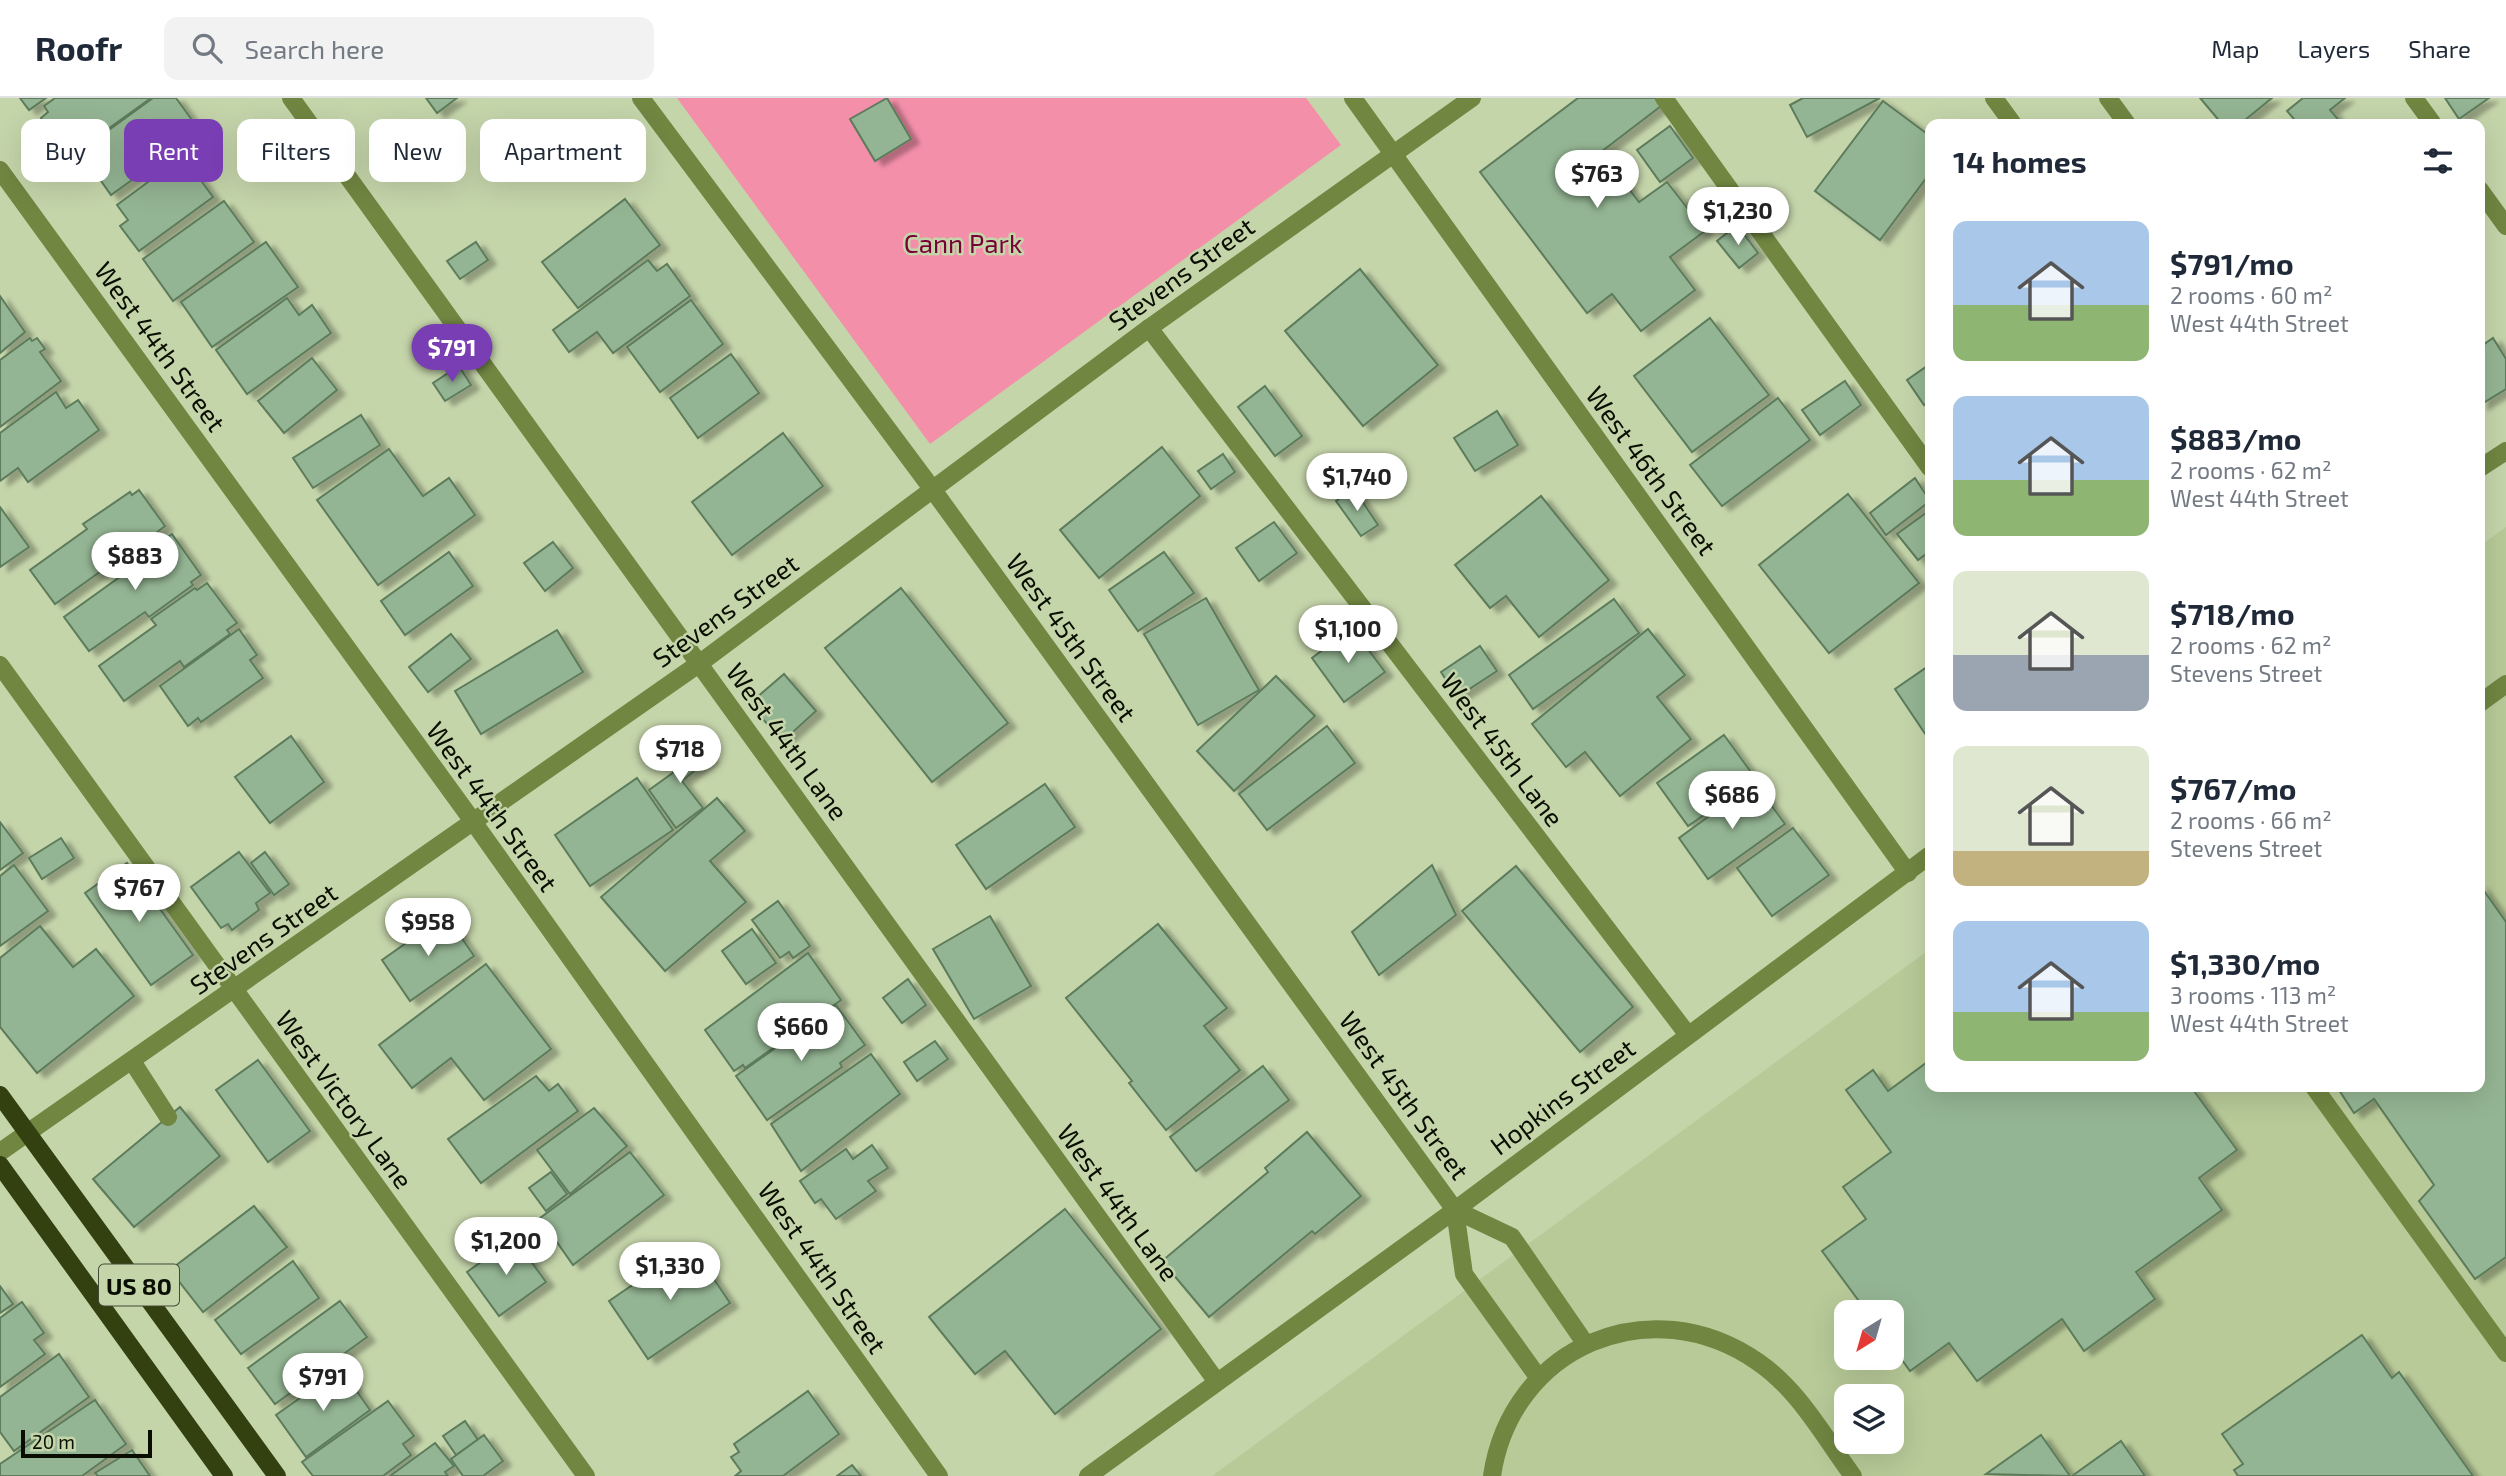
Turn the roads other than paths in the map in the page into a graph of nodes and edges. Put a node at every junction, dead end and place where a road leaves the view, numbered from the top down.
1 (291, 98) edge
2 (641, 98) edge
3 (1353, 98) edge
4 (1472, 98) edge
5 (1664, 98) edge
6 (1994, 98) edge
7 (2108, 98) edge
8 (2414, 98) edge
9 (2009, 119) edge
10 (2123, 119) edge
11 (2429, 119) edge
12 (1393, 153) junction
13 (0, 170) edge
14 (2485, 197) edge
15 (2506, 226) edge
16 (1149, 328) junction
17 (2506, 451) edge
18 (1925, 461) edge
19 (2485, 465) edge
20 (933, 490) junction
21 (700, 663) junction
22 (0, 665) edge
23 (2506, 684) edge
24 (2485, 699) edge
25 (472, 820) junction
26 (1925, 859) edge
27 (1908, 873) junction
28 (234, 991) junction
29 (1688, 1035) junction
30 (132, 1061) junction
31 (2318, 1092) edge
32 (0, 1095) edge
33 (168, 1117) dead end
34 (28, 1132) junction
35 (0, 1152) edge
36 (0, 1165) edge
37 (1455, 1209) junction
38 (1586, 1343) junction
39 (2506, 1353) edge
40 (1538, 1377) junction
41 (1217, 1382) junction
42 (224, 1476) edge
43 (277, 1476) edge
44 (586, 1476) edge
45 (939, 1476) edge
46 (1088, 1476) edge
47 (1492, 1476) edge
48 (1853, 1476) edge

1 - 21 street, West 44th Lane
2 - 20 street, West 45th Street
3 - 12 street, West 46th Street
4 - 12 street, Stevens Street
5 - 18 street
6 - 9 street
7 - 10 street
8 - 11 street
12 - 16 street, Stevens Street
12 - 27 street, West 46th Street
13 - 25 street, West 44th Street
14 - 15 street
16 - 20 street, Stevens Street
16 - 29 street, West 45th Lane
17 - 19 street
20 - 21 street, Stevens Street
20 - 37 street, West 45th Street
21 - 25 street, Stevens Street
21 - 41 street, West 44th Lane
22 - 28 street, West Victory Lane
23 - 24 street
25 - 28 street, Stevens Street
25 - 45 street, West 44th Street
26 - 27 street, Hopkins Street
27 - 29 street, Hopkins Street
28 - 30 street, Stevens Street
28 - 44 street, West Victory Lane
29 - 37 street, Hopkins Street
30 - 33 street
30 - 34 street, Stevens Street
31 - 39 street
32 - 34 main road, US 80
34 - 35 street, Stevens Street
34 - 43 main road, US 80
36 - 42 main road, US 80
37 - 38 street
37 - 40 street
37 - 41 street, Hopkins Street
38 - 40 street
38 - 48 street
40 - 47 street
41 - 46 street, Hopkins Street

